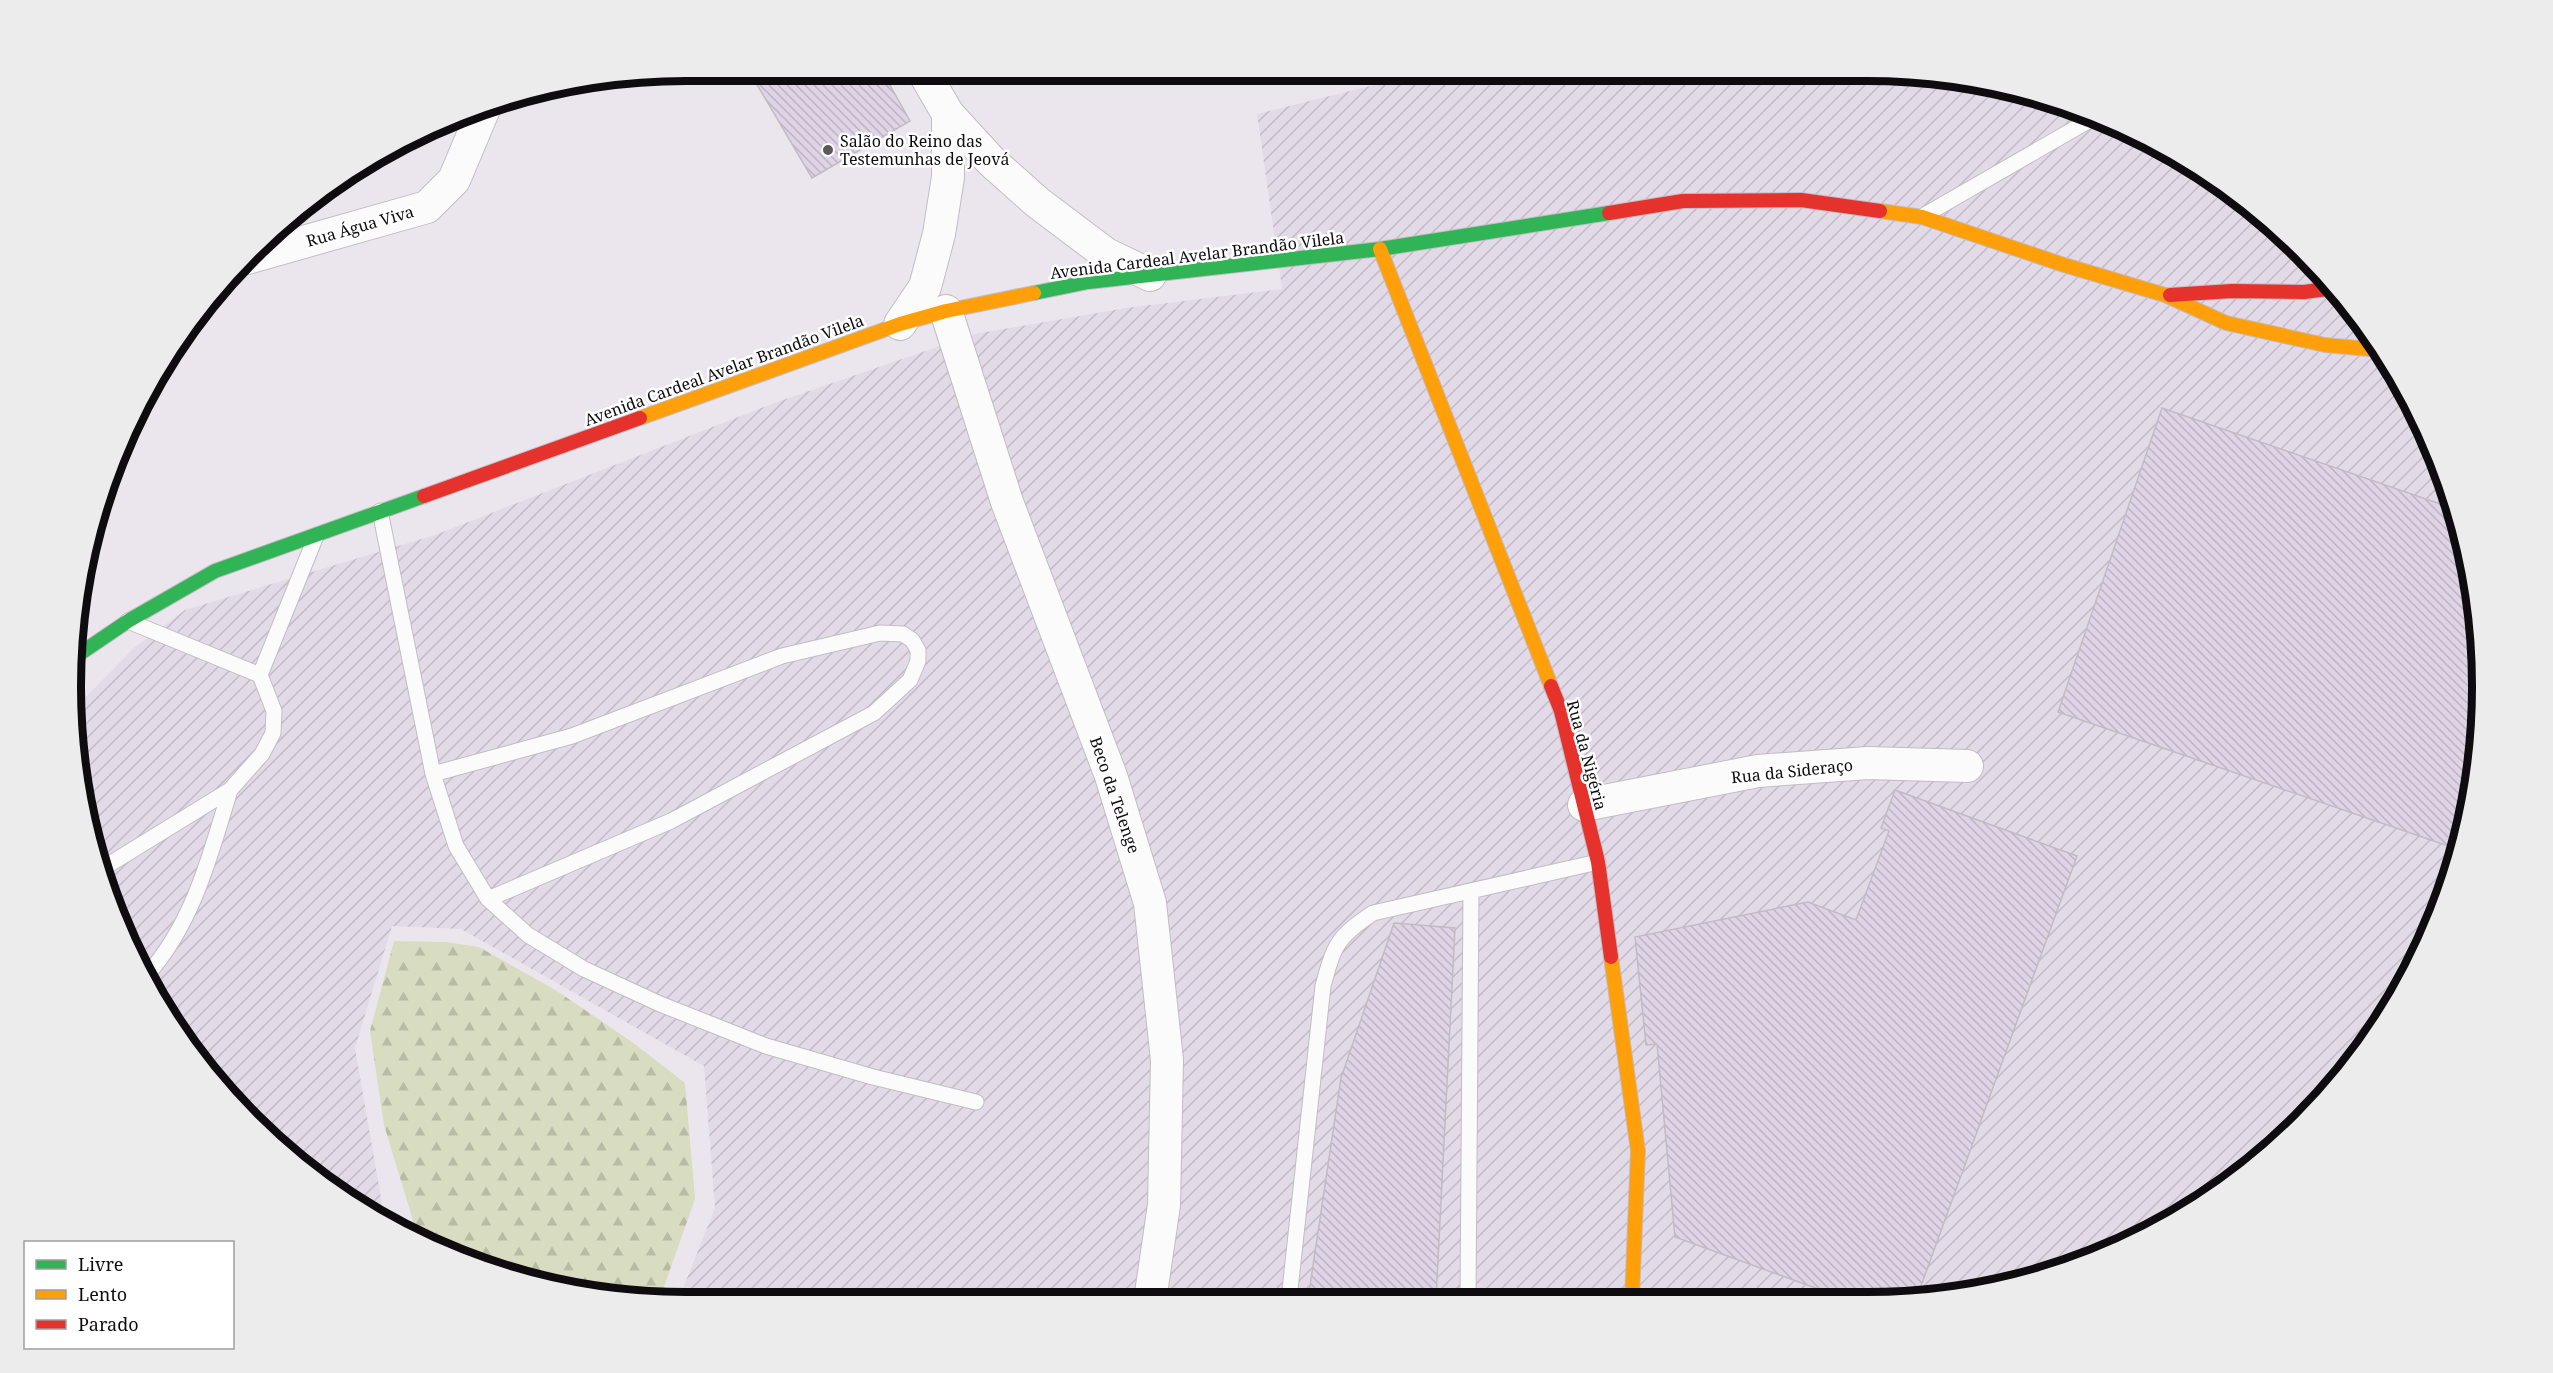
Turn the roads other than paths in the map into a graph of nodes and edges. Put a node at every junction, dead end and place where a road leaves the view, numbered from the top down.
1 (929, 81) edge
2 (948, 114) junction
3 (480, 117) edge
4 (2086, 122) edge
5 (1922, 217) junction
6 (1380, 249) junction
7 (263, 254) edge
8 (1150, 275) junction
9 (2324, 289) edge
10 (2165, 295) junction
11 (946, 311) junction
12 (900, 324) junction
13 (2369, 349) edge
14 (380, 511) junction
15 (317, 534) junction
16 (128, 621) junction
17 (82, 652) edge
18 (260, 675) junction
19 (1967, 766) dead end
20 (433, 774) junction
21 (230, 790) junction
22 (1584, 805) junction
23 (1598, 862) junction
24 (108, 865) edge
25 (1472, 891) junction
26 (488, 899) junction
27 (152, 970) edge
28 (976, 1102) dead end
29 (1151, 1292) edge
30 (1290, 1292) edge
31 (1468, 1292) edge
32 (1632, 1292) edge

1 - 2 street
2 - 8 street
2 - 12 street
3 - 7 street, Rua Água Viva
4 - 5 lane
5 - 6 main road, Avenida Cardeal Avelar Brandão Vilela
5 - 10 main road, Avenida Cardeal Avelar Brandão Vilela
6 - 8 main road, Avenida Cardeal Avelar Brandão Vilela
6 - 22 main road, Rua da Nigéria
8 - 11 main road, Avenida Cardeal Avelar Brandão Vilela
9 - 10 main road, Avenida Cardeal Avelar Brandão Vilela
10 - 13 main road, Avenida Cardeal Avelar Brandão Vilela
11 - 12 main road, Avenida Cardeal Avelar Brandão Vilela
11 - 29 street, Beco da Telenge
12 - 14 main road, Avenida Cardeal Avelar Brandão Vilela
14 - 15 main road, Avenida Cardeal Avelar Brandão Vilela
14 - 20 lane
15 - 16 main road, Avenida Cardeal Avelar Brandão Vilela
15 - 18 lane
16 - 17 main road, Avenida Cardeal Avelar Brandão Vilela
16 - 18 lane
18 - 21 lane
19 - 22 street, Rua da Sideraço
20 - 26 lane
20 - 26 lane
21 - 24 lane
21 - 27 lane
22 - 23 main road, Rua da Nigéria
23 - 25 lane
23 - 32 main road, Rua da Nigéria
25 - 30 lane
25 - 31 lane
26 - 28 lane

